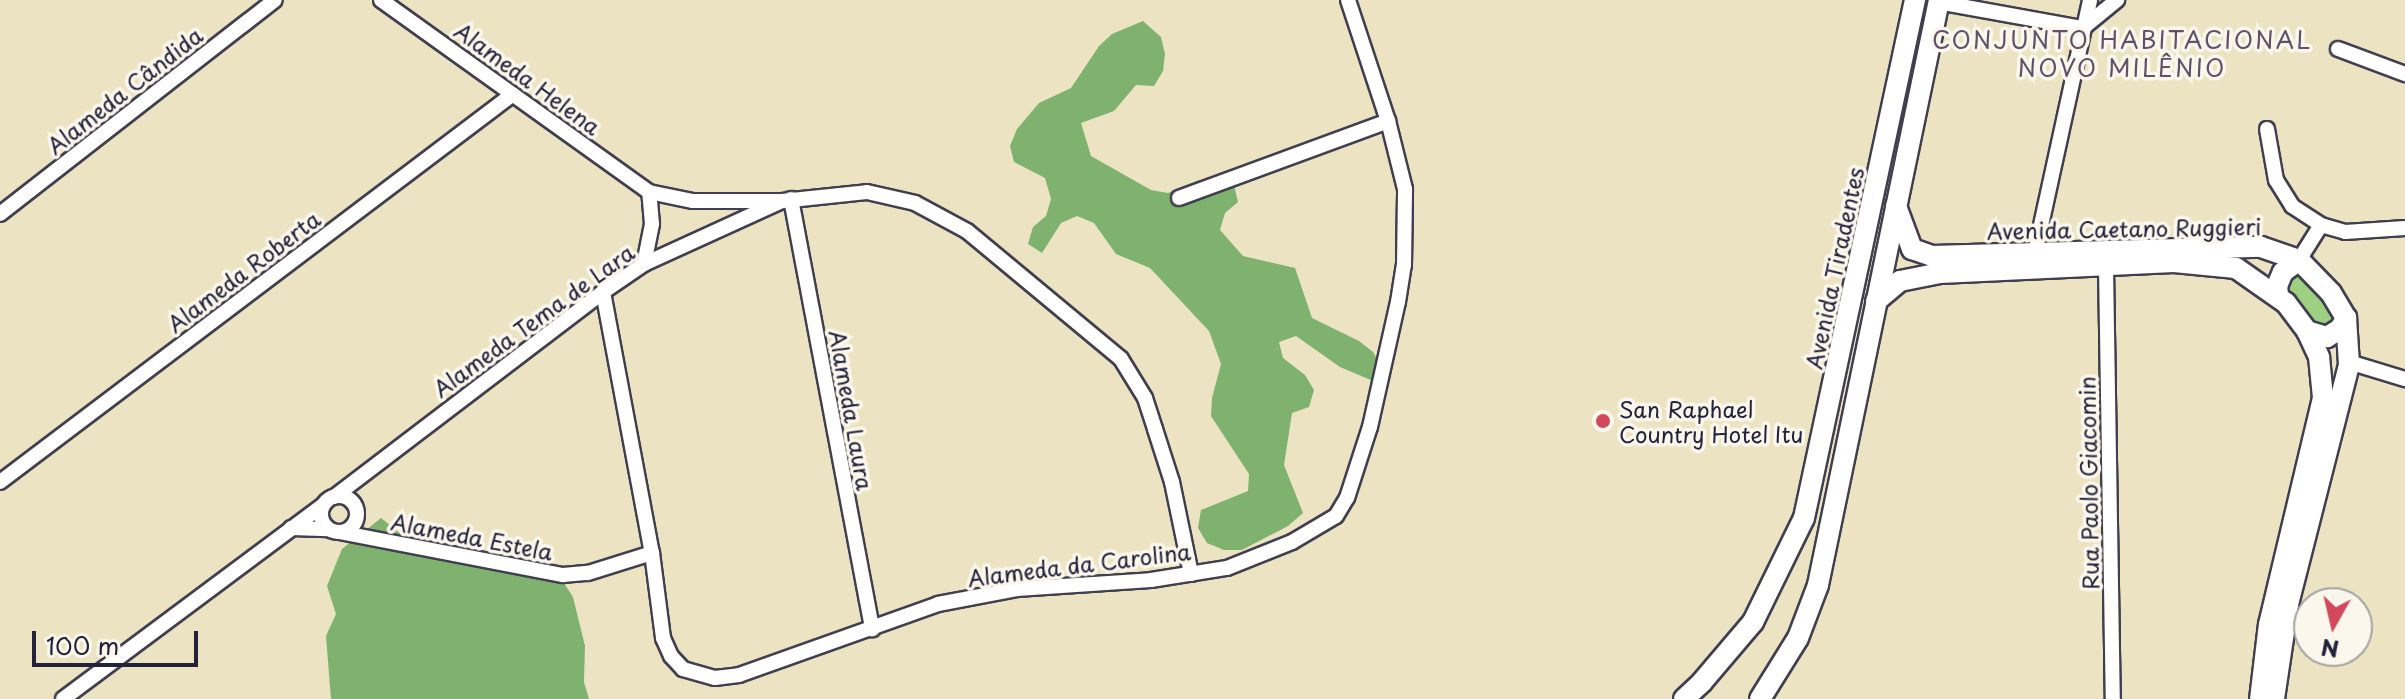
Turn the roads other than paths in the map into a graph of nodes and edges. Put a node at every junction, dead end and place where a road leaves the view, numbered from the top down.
1 (275, 0) edge
2 (381, 0) edge
3 (1348, 0) edge
4 (1915, 0) edge
5 (2090, 0) edge
6 (2117, 0) edge
7 (1938, 1) edge
8 (2083, 28) junction
9 (2338, 49) dead end
10 (2405, 74) edge
11 (513, 94) junction
12 (1388, 121) junction
13 (2267, 129) dead end
14 (649, 192) junction
15 (1179, 198) dead end
16 (786, 200) junction
17 (1896, 206) junction
18 (0, 214) edge
19 (2321, 225) junction
20 (2405, 228) edge
21 (1912, 249) junction
22 (2299, 260) junction
23 (2034, 262) junction
24 (644, 264) junction
25 (2106, 267) junction
26 (1900, 281) junction
27 (603, 292) junction
28 (2278, 295) junction
29 (1876, 301) junction
30 (2346, 318) junction
31 (2307, 331) junction
32 (2349, 362) junction
33 (2405, 379) edge
34 (366, 471) junction
35 (0, 482) edge
36 (328, 501) junction
37 (356, 514) junction
38 (291, 528) junction
39 (334, 530) junction
40 (376, 540) junction
41 (652, 553) junction
42 (1191, 574) junction
43 (872, 629) junction
44 (1700, 691) edge
45 (63, 699) edge
46 (1684, 699) edge
47 (1760, 699) edge
48 (2113, 699) edge
49 (2260, 699) edge
50 (2274, 699) edge

1 - 18 street, Alameda Cândida
2 - 11 street, Alameda Helena
3 - 12 street, Alameda da Carolina
4 - 44 main road, Avenida Tiradentes
5 - 8 street
6 - 8 street
7 - 8 street
7 - 17 main road
8 - 23 street
9 - 10 street
11 - 14 street, Alameda Helena
11 - 35 street, Alameda Roberta
12 - 15 street
12 - 42 street, Alameda da Carolina
13 - 19 street
14 - 16 street, Alameda Helena
14 - 24 street
16 - 24 street, Alameda Tema de Lara
16 - 42 street, Alameda Tema de Lara
16 - 43 street, Alameda Laura
17 - 21 main road
17 - 29 main road
19 - 20 street
19 - 22 street
21 - 23 main road, Avenida Caetano Ruggieri
21 - 26 main road
22 - 23 main road, Avenida Caetano Ruggieri
22 - 28 main road
22 - 30 main road, Avenida Caetano Ruggieri
23 - 25 main road, Avenida Caetano Ruggieri
23 - 26 main road, Avenida Caetano Ruggieri
24 - 27 street, Alameda Tema de Lara
25 - 28 main road, Avenida Caetano Ruggieri
25 - 48 street, Rua Paolo Giacomin
26 - 29 main road, Avenida Caetano Ruggieri
27 - 34 street, Alameda Tema de Lara
27 - 41 street, Alameda da Carolina
28 - 31 main road, Avenida Caetano Ruggieri
29 - 47 main road
30 - 31 main road
30 - 32 main road
31 - 49 main road, Avenida Caetano Ruggieri
32 - 33 street
32 - 50 main road
34 - 36 street, Alameda Tema de Lara
34 - 37 street
36 - 37 street
36 - 38 street, Alameda Tema de Lara
36 - 39 street
37 - 39 street
37 - 40 street, Alameda Estela
38 - 39 street
38 - 45 street, Alameda Tema de Lara
39 - 40 street, Alameda Estela
40 - 41 street, Alameda Estela
41 - 43 street, Alameda da Carolina
42 - 43 street, Alameda da Carolina
44 - 46 main road, Avenida Tiradentes

